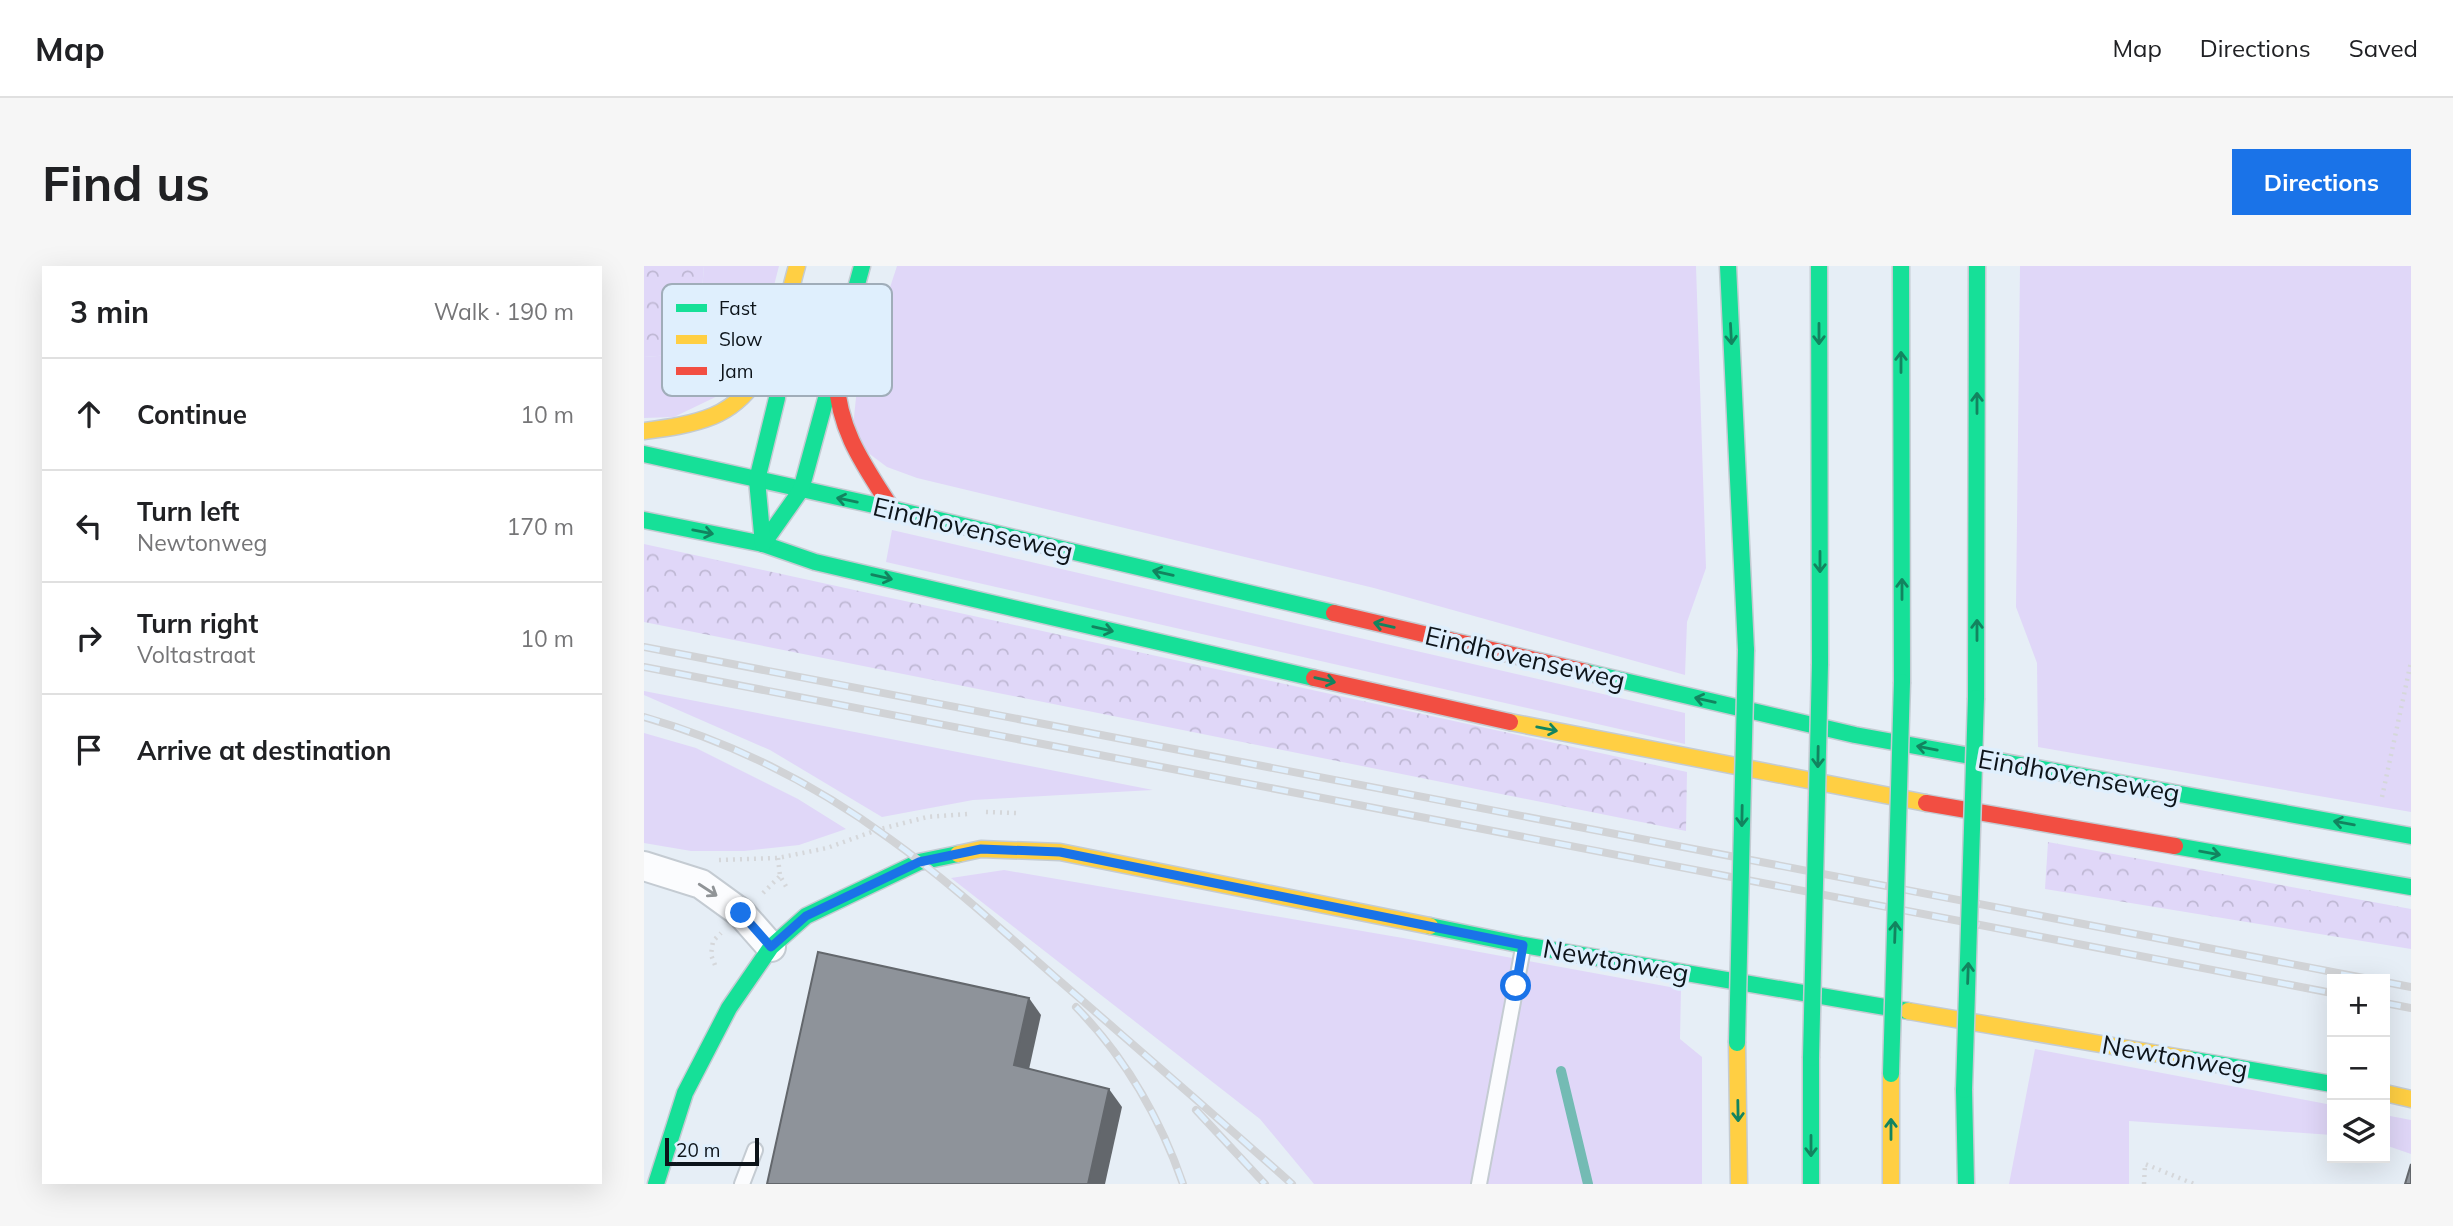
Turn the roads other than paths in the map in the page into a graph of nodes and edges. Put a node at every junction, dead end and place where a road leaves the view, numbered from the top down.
1 (797, 266) edge
2 (862, 266) edge
3 (1728, 266) edge
4 (1819, 266) edge
5 (1901, 266) edge
6 (1977, 266) edge
7 (792, 284) edge
8 (857, 284) edge
9 (744, 396) edge
10 (777, 396) edge
11 (826, 396) edge
12 (836, 396) edge
13 (1751, 403) dead end
14 (644, 431) edge
15 (644, 454) edge
16 (757, 480) junction
17 (801, 490) junction
18 (892, 509) junction
19 (644, 520) edge
20 (763, 544) junction
21 (1746, 650) junction
22 (2411, 836) edge
23 (644, 866) edge
24 (2411, 887) edge
25 (1523, 945) junction
26 (771, 947) junction
27 (2327, 1083) edge
28 (2390, 1094) edge
29 (2411, 1099) edge
30 (755, 1150) dead end
31 (656, 1184) edge
32 (742, 1184) edge
33 (1479, 1184) edge
34 (1739, 1184) edge
35 (1811, 1184) edge
36 (1891, 1184) edge
37 (1966, 1184) edge

1 - 7 main road
2 - 8 main road
3 -> 21 main road
4 -> 35 main road, bridge
36 -> 5 main road, bridge
37 -> 6 main road, bridge
9 - 14 main road
10 - 16 main road
11 - 17 main road
12 - 18 main road
13 - 21 main road
15 - 16 main road, Eindhovenseweg
16 - 17 main road, Eindhovenseweg
16 - 20 main road
18 -> 17 main road, Eindhovenseweg
17 - 20 main road
22 -> 18 main road, Eindhovenseweg
19 -> 20 main road, Eindhovenseweg
20 -> 24 main road, Eindhovenseweg
21 -> 34 main road, bridge
23 -> 26 street
25 - 26 main road, Newtonweg
25 - 27 main road, Newtonweg
25 - 33 lane
26 - 31 main road, Newtonweg
28 - 29 main road
30 - 32 lane

